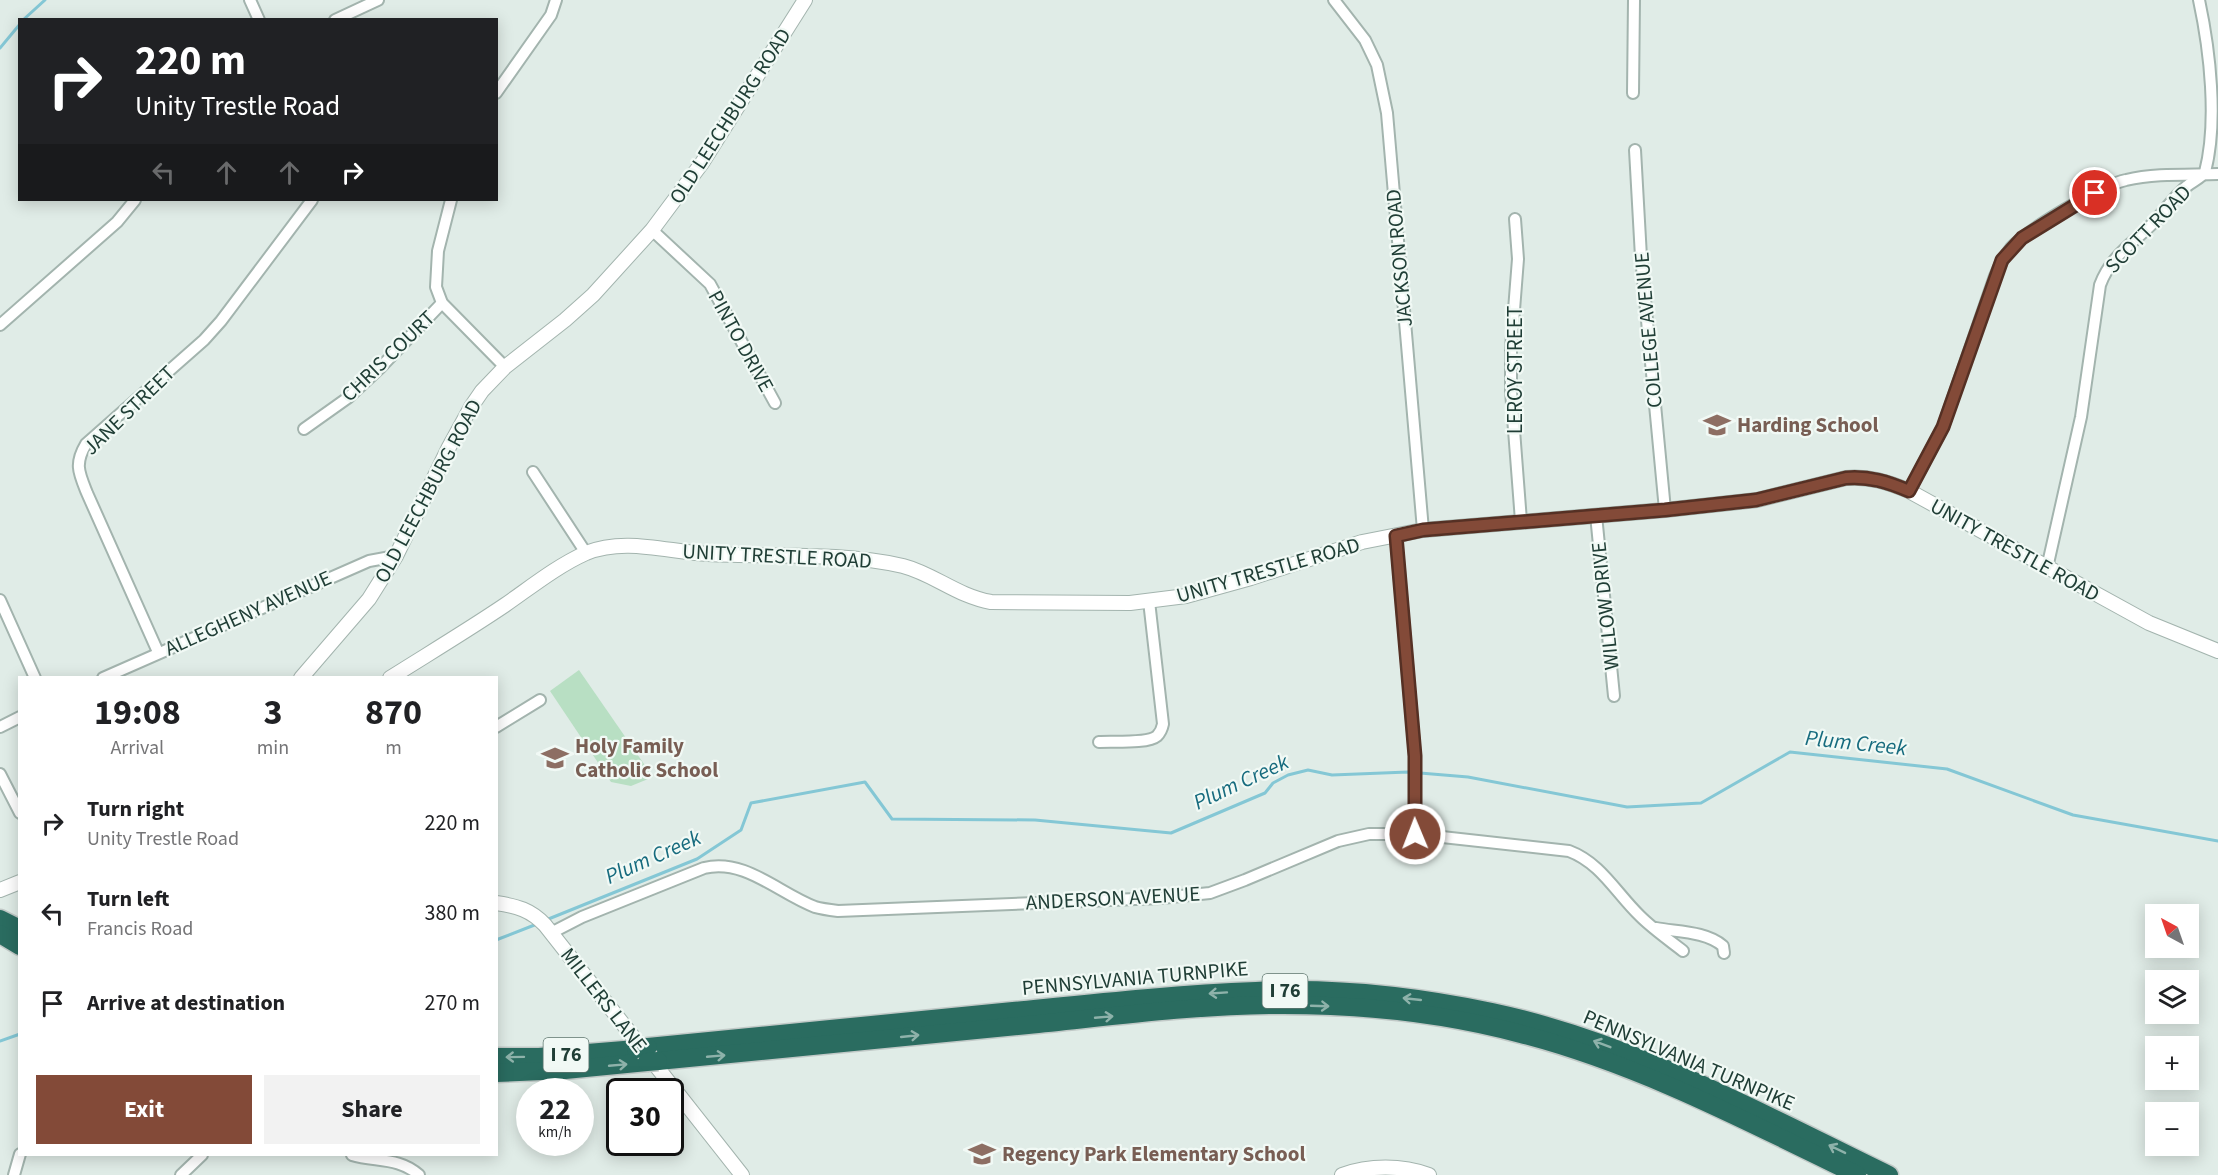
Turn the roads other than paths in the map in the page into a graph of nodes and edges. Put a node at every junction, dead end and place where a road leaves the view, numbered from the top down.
1 (250, 0) edge
2 (378, 0) edge
3 (556, 0) edge
4 (805, 0) edge
5 (1334, 0) edge
6 (1634, 0) edge
7 (2199, 0) edge
8 (258, 18) edge
9 (339, 18) edge
10 (498, 90) edge
11 (1633, 93) dead end
12 (1635, 150) dead end
13 (2204, 174) junction
14 (2218, 174) edge
15 (134, 201) edge
16 (311, 201) edge
17 (451, 201) edge
18 (1515, 219) dead end
19 (652, 230) junction
20 (442, 303) junction
21 (0, 326) edge
22 (505, 367) junction
23 (775, 403) dead end
24 (304, 429) dead end
25 (533, 472) dead end
26 (1909, 491) junction
27 (1665, 510) junction
28 (1596, 515) junction
29 (1521, 521) junction
30 (1423, 530) junction
31 (1396, 536) junction
32 (586, 553) junction
33 (396, 556) junction
34 (2047, 568) junction
35 (0, 600) edge
36 (1149, 601) junction
37 (2218, 651) edge
38 (158, 652) junction
39 (34, 676) edge
40 (107, 676) edge
41 (303, 676) edge
42 (393, 676) edge
43 (1614, 696) dead end
44 (540, 700) dead end
45 (18, 718) edge
46 (498, 726) edge
47 (0, 727) edge
48 (1099, 742) dead end
49 (0, 774) edge
50 (4, 791) edge
51 (18, 810) edge
52 (1415, 834) junction
53 (18, 883) edge
54 (0, 890) edge
55 (498, 903) edge
56 (0, 919) edge
57 (545, 925) junction
58 (18, 928) edge
59 (1655, 928) junction
60 (0, 934) edge
61 (18, 945) edge
62 (1683, 951) dead end
63 (1724, 953) dead end
64 (647, 1055) junction
65 (498, 1058) edge
66 (498, 1073) edge
67 (19, 1156) edge
68 (201, 1156) edge
69 (355, 1156) edge
70 (14, 1175) edge
71 (181, 1175) edge
72 (419, 1175) edge
73 (742, 1175) edge
74 (1342, 1175) edge
75 (1429, 1175) edge
76 (1857, 1175) edge
77 (1889, 1175) edge

1 - 8 street
2 - 9 street
3 - 10 street
4 - 19 street, OLD LEECHBURG ROAD
5 - 30 street, JACKSON ROAD
6 - 11 street
7 - 13 street, SCOTT ROAD
12 - 27 street, COLLEGE AVENUE
13 - 14 street
13 - 26 street
13 - 34 street, SCOTT ROAD
15 - 21 street
16 - 38 street, JANE STREET
17 - 20 street
18 - 29 street, LEROY STREET
19 - 22 street, OLD LEECHBURG ROAD
19 - 23 street, PINTO DRIVE
20 - 22 street
20 - 24 street, CHRIS COURT
22 - 33 street, OLD LEECHBURG ROAD
25 - 32 street
26 - 27 street, UNITY TRESTLE ROAD
26 - 34 street, UNITY TRESTLE ROAD
27 - 28 street, UNITY TRESTLE ROAD
28 - 29 street, UNITY TRESTLE ROAD
28 - 43 street, WILLOW DRIVE
29 - 30 street, UNITY TRESTLE ROAD
30 - 31 street, UNITY TRESTLE ROAD
31 - 36 street, UNITY TRESTLE ROAD
31 - 52 street
32 - 36 street, UNITY TRESTLE ROAD
32 - 42 street, UNITY TRESTLE ROAD
33 - 38 street, ALLEGHENY AVENUE
33 - 41 street, OLD LEECHBURG ROAD
34 - 37 street, UNITY TRESTLE ROAD
35 - 39 street
36 - 48 street
38 - 40 street, ALLEGHENY AVENUE
44 - 46 street
45 - 47 street
49 - 50 street
50 - 51 street
52 - 57 street, ANDERSON AVENUE
52 - 59 street, ANDERSON AVENUE
53 - 54 street
55 - 57 street, MILLERS LANE
56 - 58 highway
57 - 73 street, MILLERS LANE
59 - 62 street, ANDERSON AVENUE
59 - 63 street
60 - 61 highway
64 -> 65 highway, PENNSYLVANIA TURNPIKE / I 76
66 -> 64 highway, PENNSYLVANIA TURNPIKE / I 76
64 -> 76 highway, PENNSYLVANIA TURNPIKE / I 76
77 -> 64 highway, PENNSYLVANIA TURNPIKE / I 76
67 - 70 street
68 - 71 street
69 - 72 street
74 - 75 street

